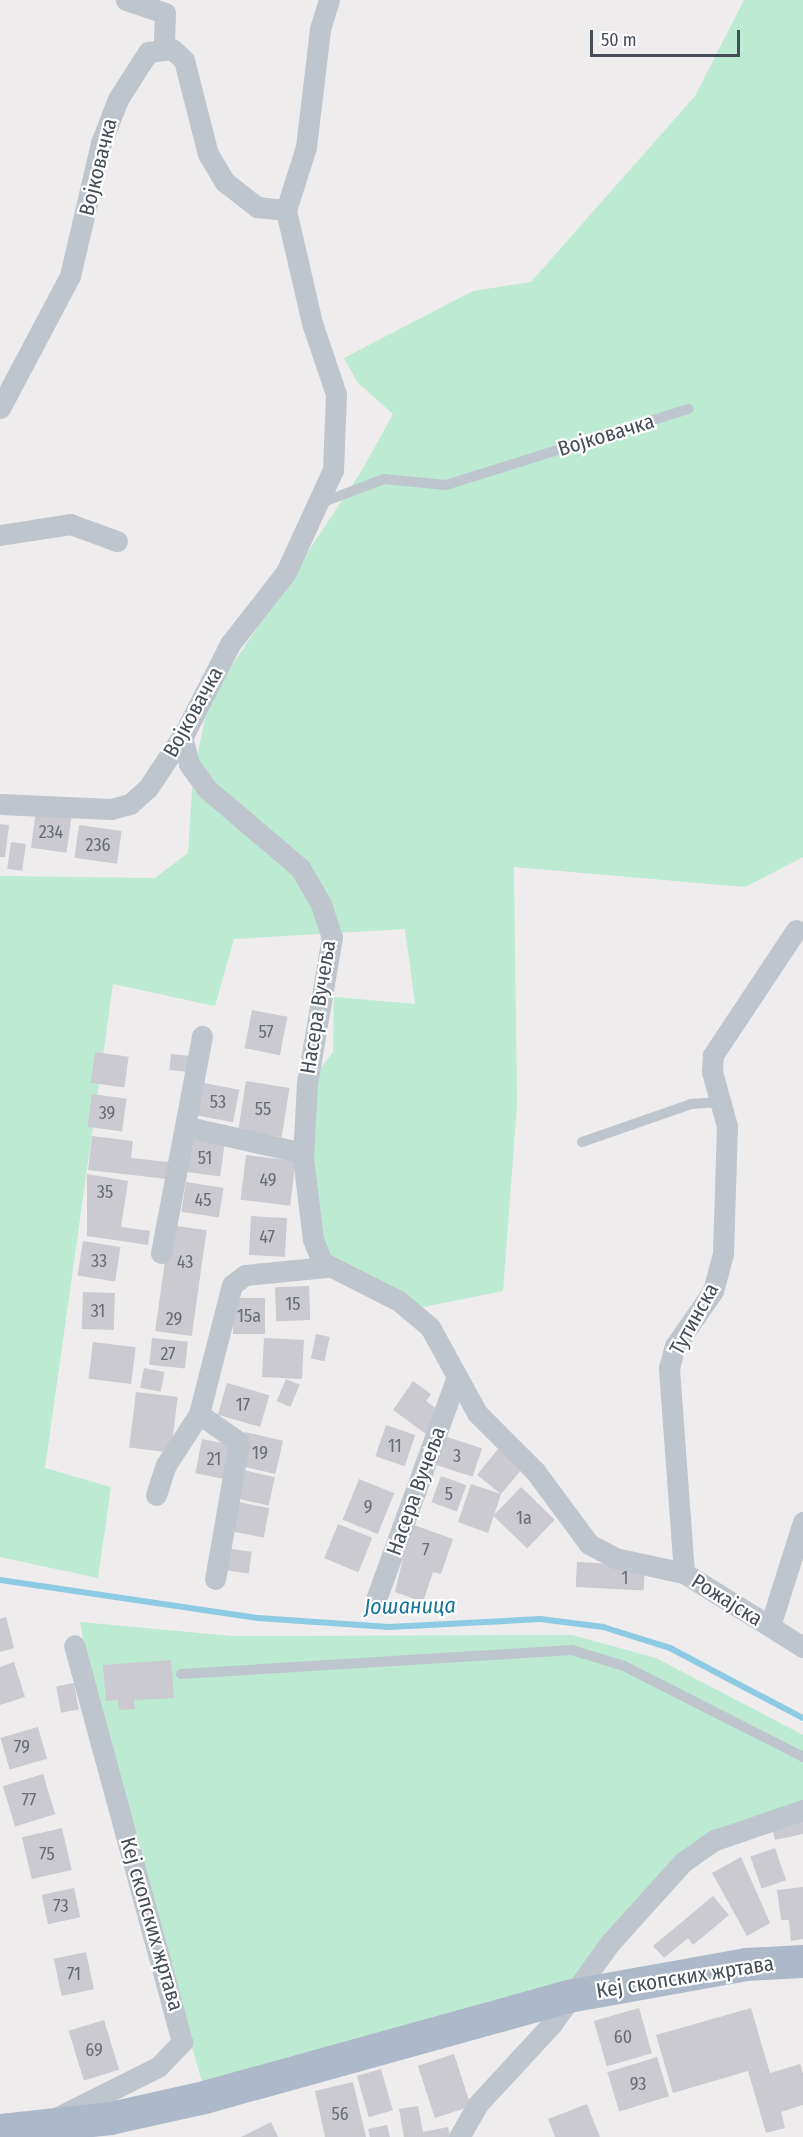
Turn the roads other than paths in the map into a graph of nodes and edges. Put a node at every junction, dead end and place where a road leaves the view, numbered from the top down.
1 (126, 0) edge
2 (329, 0) edge
3 (164, 47) junction
4 (286, 210) junction
5 (0, 408) edge
6 (688, 409) dead end
7 (317, 504) junction
8 (0, 535) edge
9 (117, 541) dead end
10 (182, 737) junction
11 (0, 804) edge
12 (796, 930) dead end
13 (202, 1036) dead end
14 (722, 1102) junction
15 (188, 1127) junction
16 (582, 1142) dead end
17 (303, 1153) junction
18 (161, 1253) dead end
19 (327, 1266) junction
20 (456, 1380) junction
21 (199, 1414) junction
22 (156, 1495) dead end
23 (803, 1522) edge
24 (684, 1573) junction
25 (215, 1579) dead end
26 (375, 1602) dead end
27 (770, 1626) junction
28 (74, 1645) dead end
29 (803, 1647) edge
30 (181, 1674) dead end
31 (803, 1757) edge
32 (803, 1810) edge
33 (803, 1961) edge
34 (568, 1996) junction
35 (38, 2126) junction
36 (0, 2130) edge
37 (459, 2137) edge

1 - 3 street
2 - 4 street
3 - 4 street
3 - 5 street, Војковачка
4 - 7 street, Војковачка
6 - 7 lane, Војковачка
7 - 10 street, Војковачка
8 - 9 street
10 - 11 street, Војковачка
10 - 17 street, Насера Вучеља
12 - 14 street, Тутинска
13 - 15 street
14 - 16 lane
14 - 24 street, Тутинска
15 - 17 street
15 - 18 street
17 - 19 street, Насера Вучеља
19 - 20 street
19 - 21 street
20 - 24 street
20 - 26 street, Насера Вучеља
21 - 22 street
21 - 25 street
23 - 27 street, Рожајска
24 - 27 street, Рожајска
27 - 29 street, Рожајска
28 - 35 street, Кеј скопских жртава
30 - 31 lane
32 - 34 street, Кеј скопских жртава
33 - 34 main road, Кеј скопских жртава
34 - 35 main road, Кеј скопских жртава
34 - 37 street
35 - 36 main road, Кеј скопских жртава

